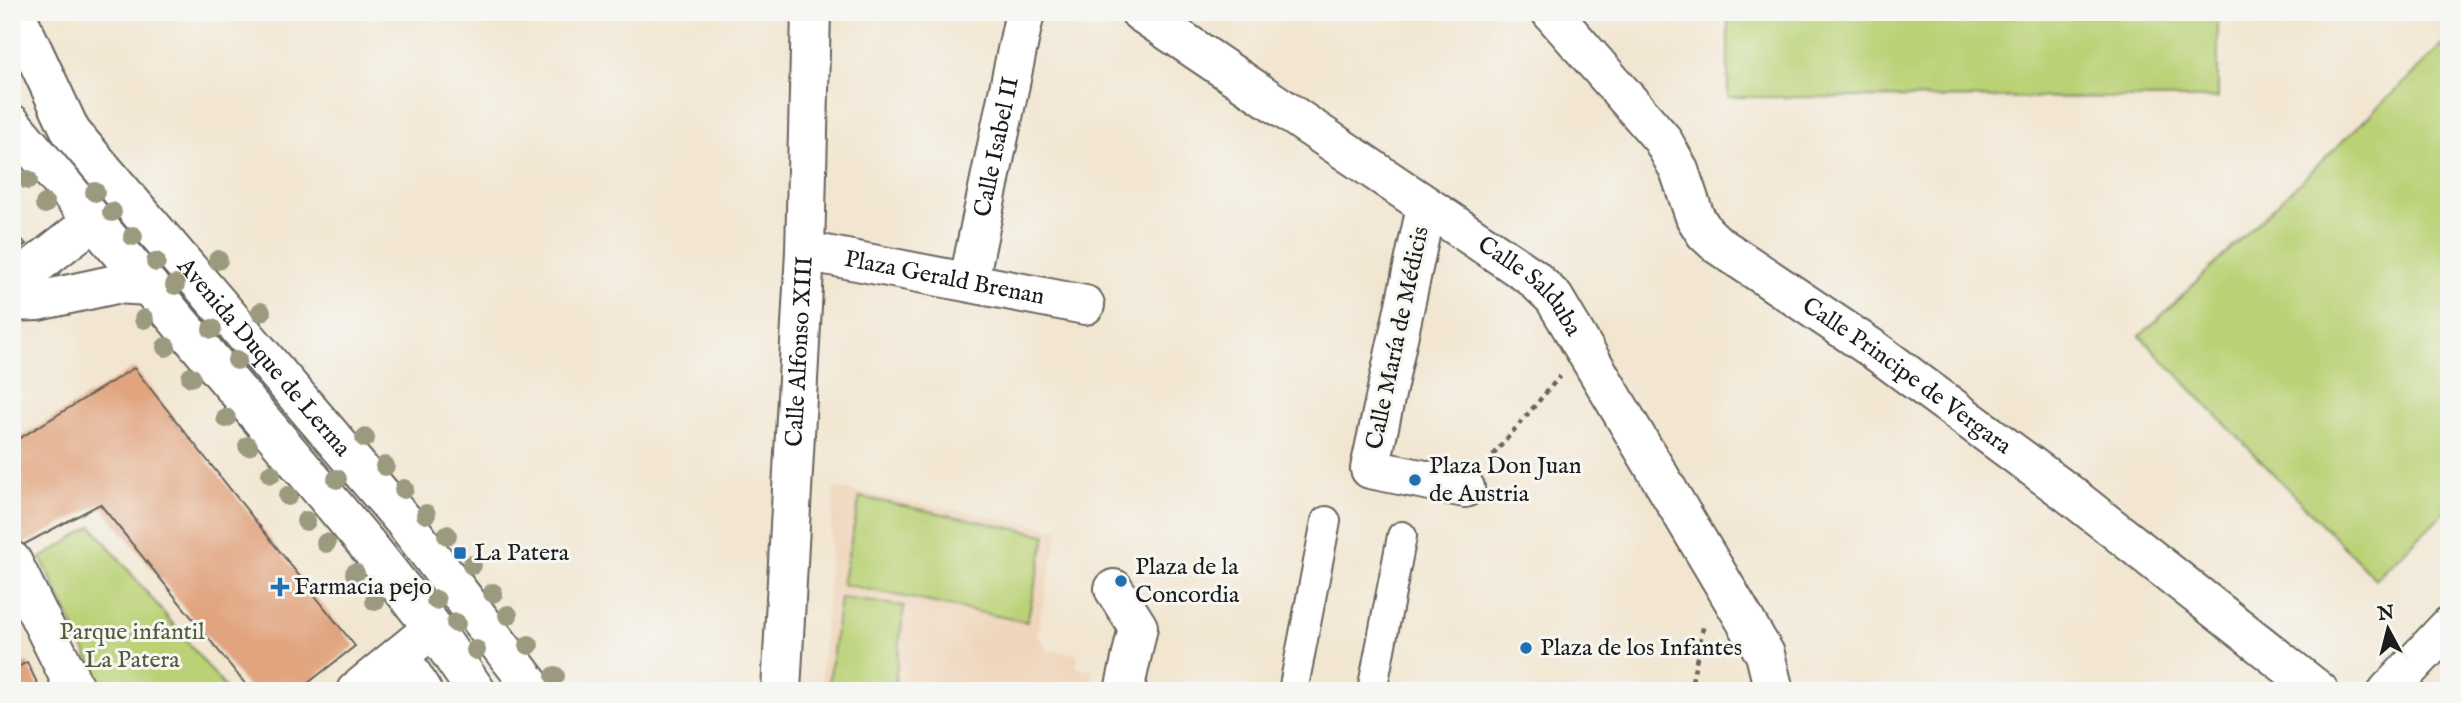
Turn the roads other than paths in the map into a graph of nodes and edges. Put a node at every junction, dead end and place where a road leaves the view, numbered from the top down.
1 (15, 12) edge
2 (811, 12) edge
3 (1025, 12) edge
4 (1140, 12) edge
5 (1551, 12) edge
6 (12, 124) edge
7 (1426, 207) junction
8 (93, 221) junction
9 (805, 251) junction
10 (969, 280) junction
11 (12, 285) edge
12 (149, 286) junction
13 (12, 302) edge
14 (1085, 305) dead end
15 (1465, 488) dead end
16 (1326, 521) dead end
17 (1402, 536) dead end
18 (12, 561) edge
19 (1114, 590) dead end
20 (2449, 626) edge
21 (433, 628) junction
22 (400, 655) junction
23 (76, 691) edge
24 (356, 691) edge
25 (422, 691) edge
26 (476, 691) edge
27 (535, 691) edge
28 (781, 691) edge
29 (1124, 691) edge
30 (1293, 691) edge
31 (1373, 691) edge
32 (1774, 691) edge
33 (2319, 691) edge
34 (2388, 691) edge

1 - 27 street, Avenida Duque de Lerma
2 - 9 street, Calle Alfonso XIII
3 - 10 street, Calle Isabel II
4 - 7 street, Calle Salduba
5 - 33 street, Calle Principe de Vergara
6 - 8 street, Avenida Duque de Lerma
7 - 15 street, Calle María de Médicis
7 - 32 street, Calle Salduba
8 - 11 street
8 - 12 street, Avenida Duque de Lerma
9 - 10 street, Plaza Gerald Brenan
9 - 28 street, Calle Alfonso XIII
10 - 14 street, Plaza Gerald Brenan
12 - 13 street
12 - 21 street, Avenida Duque de Lerma
16 - 30 street
17 - 31 street
18 - 23 street
19 - 29 street
20 - 34 street
21 - 22 street
21 - 26 street, Avenida Duque de Lerma
22 - 24 street
22 - 25 street

